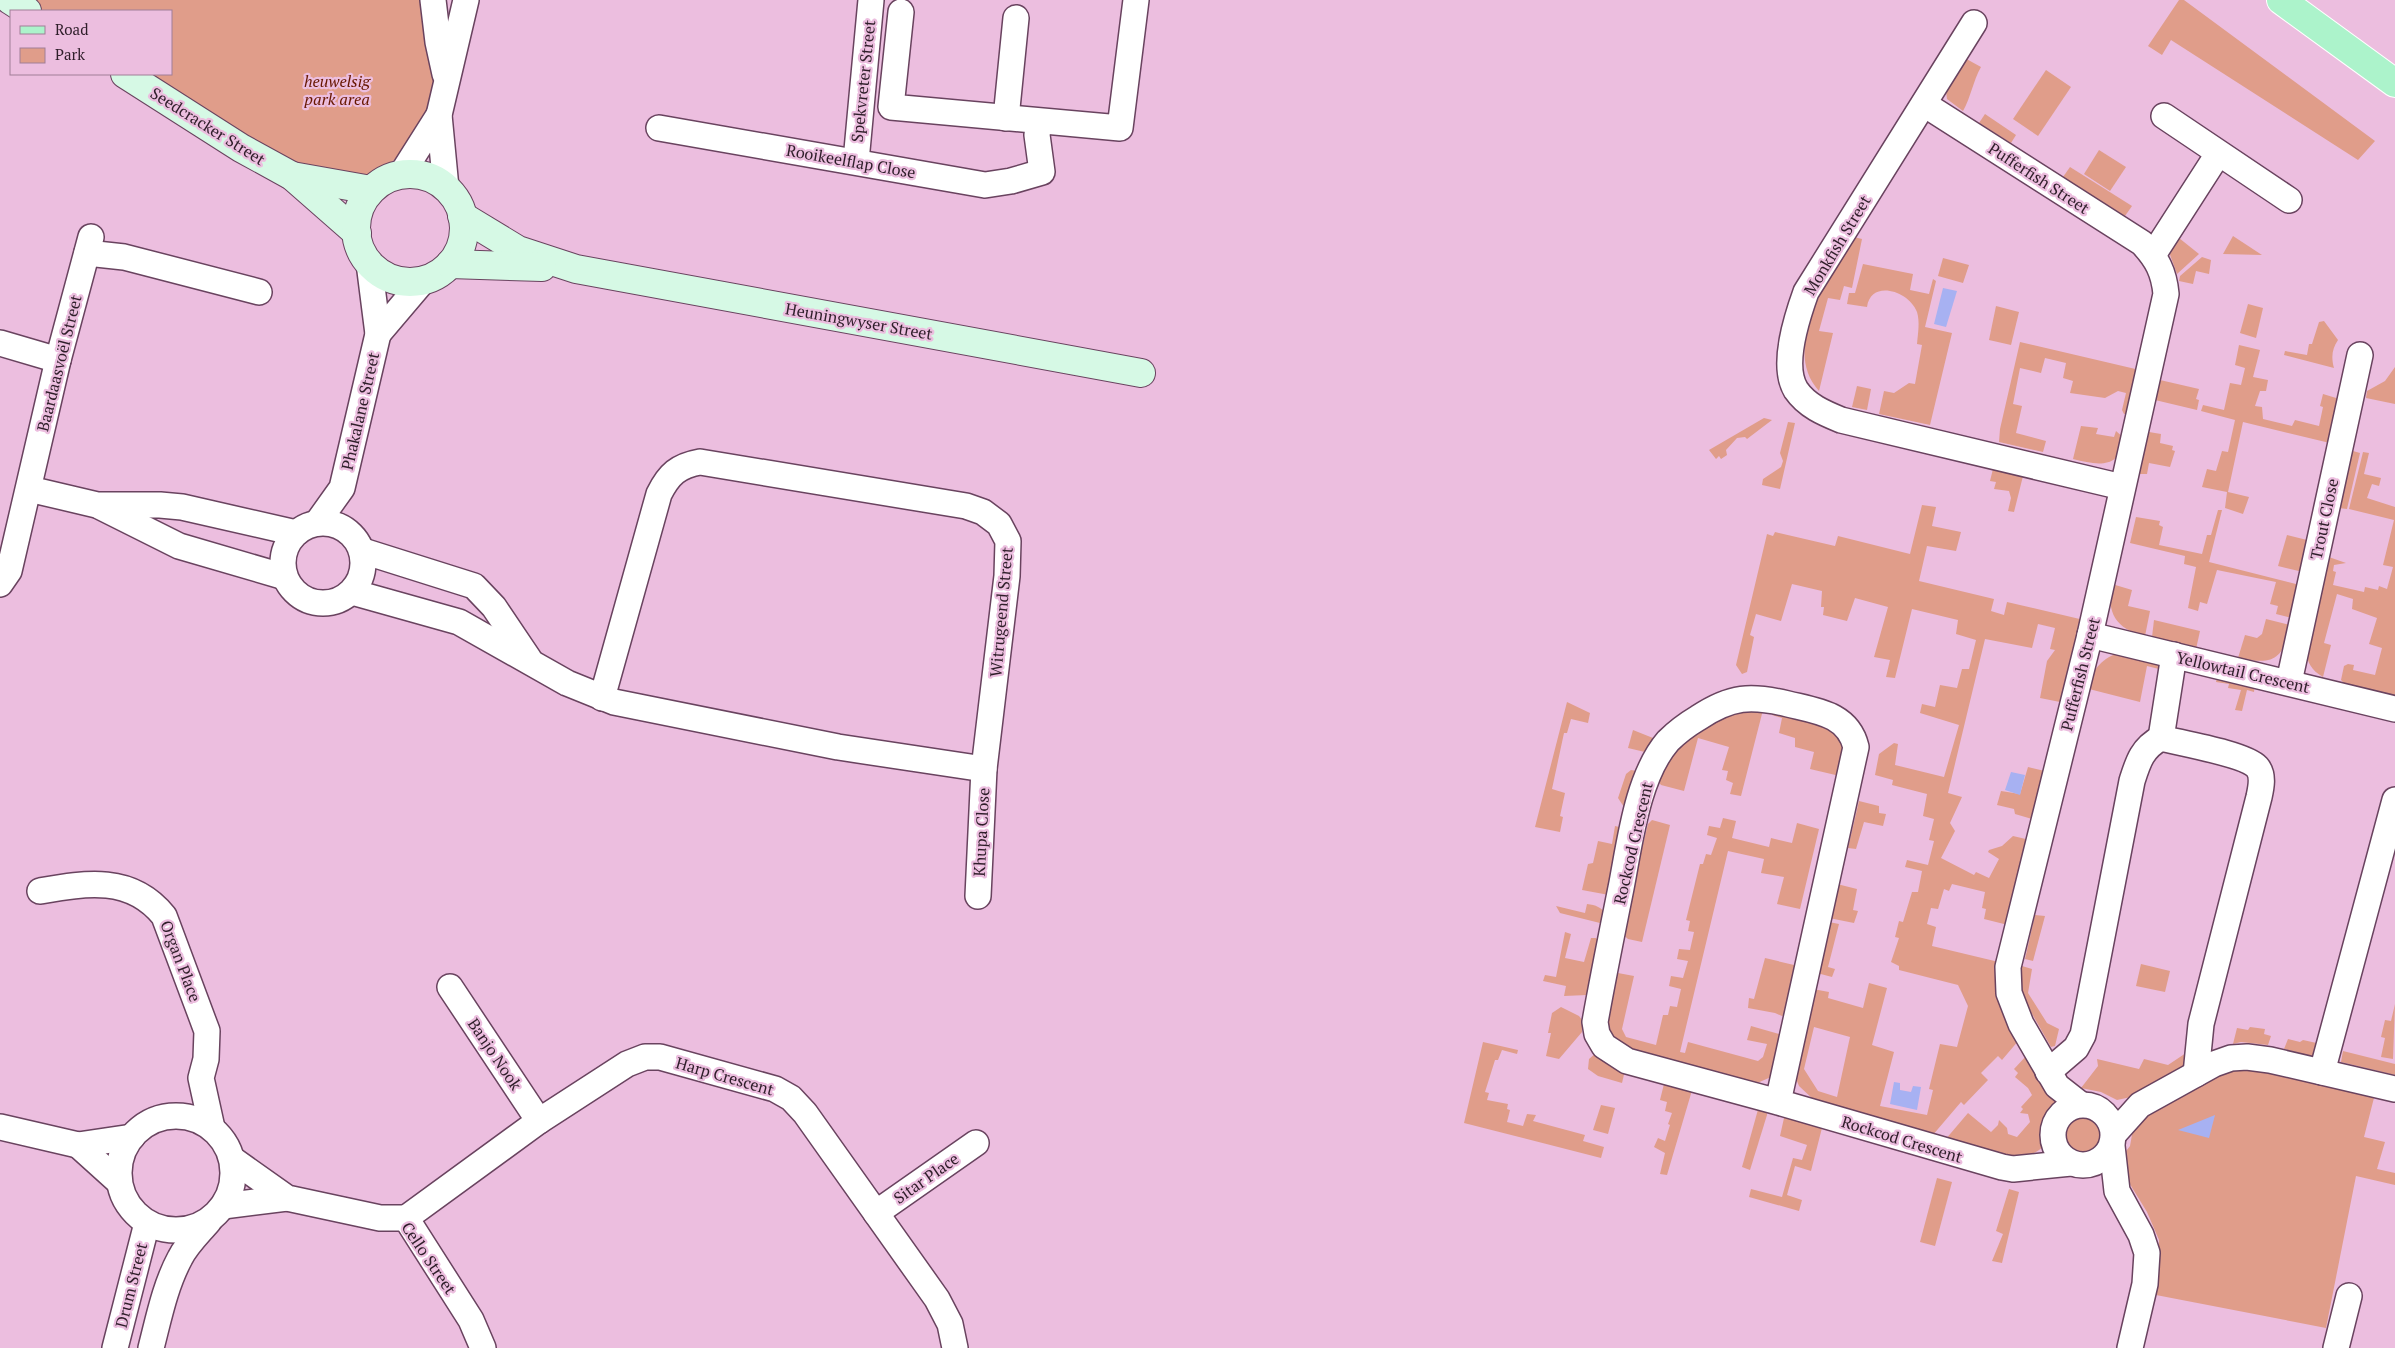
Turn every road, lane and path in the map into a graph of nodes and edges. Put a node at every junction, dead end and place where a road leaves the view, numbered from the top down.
1 (10, 0) edge
2 (433, 0) edge
3 (466, 0) edge
4 (871, 0) edge
5 (1136, 0) edge
6 (2281, 0) edge
7 (25, 10) edge
8 (902, 12) dead end
9 (1016, 18) dead end
10 (1974, 23) dead end
11 (127, 75) edge
12 (446, 78) junction
13 (2395, 83) edge
14 (1924, 104) junction
15 (439, 115) junction
16 (2164, 116) dead end
17 (1006, 118) junction
18 (1039, 122) junction
19 (659, 128) dead end
20 (2218, 154) junction
21 (856, 161) junction
22 (401, 175) junction
23 (292, 176) junction
24 (446, 188) junction
25 (372, 190) junction
26 (2289, 200) dead end
27 (462, 216) junction
28 (357, 233) junction
29 (2153, 255) junction
30 (369, 263) junction
31 (450, 264) junction
32 (576, 269) junction
33 (423, 281) junction
34 (259, 292) dead end
35 (378, 334) junction
36 (0, 343) edge
37 (2360, 356) dead end
38 (58, 360) junction
39 (1141, 373) dead end
40 (2122, 487) junction
41 (342, 488) junction
42 (29, 490) junction
43 (97, 505) junction
44 (227, 517) junction
45 (306, 528) junction
46 (359, 544) junction
47 (217, 558) junction
48 (433, 574) junction
49 (285, 577) junction
50 (0, 584) edge
51 (352, 592) junction
52 (425, 613) junction
53 (2090, 635) junction
54 (2174, 655) junction
55 (532, 663) junction
56 (2289, 682) junction
57 (602, 698) junction
58 (2395, 710) edge
59 (2161, 738) junction
60 (984, 769) junction
61 (2395, 800) edge
62 (40, 891) dead end
63 (978, 896) dead end
64 (450, 987) dead end
65 (2322, 1072) junction
66 (2196, 1074) junction
67 (201, 1078) junction
68 (2053, 1079) junction
69 (2395, 1089) edge
70 (1778, 1102) junction
71 (2140, 1105) junction
72 (2089, 1106) junction
73 (165, 1116) junction
74 (540, 1121) junction
75 (0, 1127) edge
76 (212, 1128) junction
77 (2056, 1130) junction
78 (132, 1137) junction
79 (2113, 1140) junction
80 (976, 1143) dead end
81 (78, 1145) junction
82 (232, 1159) junction
83 (2076, 1164) junction
84 (2028, 1167) junction
85 (119, 1182) junction
86 (2117, 1191) junction
87 (287, 1198) junction
88 (217, 1212) junction
89 (876, 1213) junction
90 (406, 1218) junction
91 (147, 1223) junction
92 (2349, 1296) dead end
93 (115, 1348) edge
94 (151, 1348) edge
95 (483, 1348) edge
96 (955, 1348) edge
97 (2130, 1348) edge
98 (2336, 1348) edge

1 - 7 street
2 - 12 street
3 - 12 street
4 - 21 street, Spekvreter Street
5 - 18 street
6 - 13 main road
8 - 17 street
9 - 17 street
10 - 14 street, Monkfish Street
11 - 23 street, Seedcracker Street
12 - 15 street
14 - 29 street, Pufferfish Street
14 - 40 street, Monkfish Street
15 - 22 street
15 - 24 street
16 - 20 street
17 - 18 street
18 - 21 street, Rooikeelflap Close
19 - 21 street, Rooikeelflap Close
20 - 26 street
20 - 29 street
22 - 24 street
22 - 25 street
23 - 25 street, Seedcracker Street
23 - 28 street, Seedcracker Street
24 - 27 street
25 - 28 street
27 - 31 street
27 - 32 street, Heuningwyser Street
28 - 30 street
29 - 40 street, Pufferfish Street
30 - 33 street
30 - 35 street, Phakalane Street
31 - 32 street, Heuningwyser Street
31 - 33 street
32 - 39 street, Heuningwyser Street
33 - 35 street, Phakalane Street
34 - 38 street, Baardaasvoël Street
35 - 41 street, Phakalane Street
36 - 38 street
37 - 56 street, Trout Close
38 - 42 street, Baardaasvoël Street
40 - 53 street, Pufferfish Street
41 - 45 street, Phakalane Street
41 - 46 street, Phakalane Street
42 - 43 street
42 - 50 street, Baardaasvoël Street
43 - 44 street
43 - 47 street
44 - 45 street
44 - 47 street
45 - 46 street
45 - 49 street
46 - 48 street
46 - 51 street
47 - 49 street
48 - 52 street
48 - 55 street
49 - 51 street
51 - 52 street
52 - 55 street
53 - 54 street, Yellowtail Crescent
53 - 68 street, Pufferfish Street
54 - 56 street, Yellowtail Crescent
54 - 59 street
55 - 57 street
56 - 58 street, Yellowtail Crescent
57 - 60 street
57 - 60 street, Witrugeend Street
59 - 66 street
59 - 68 street
60 - 63 street, Khupa Close
61 - 65 street
62 - 67 street, Organ Place
64 - 74 street, Banjo Nook
65 - 66 street
65 - 69 street
66 - 71 street
67 - 73 street
67 - 76 street, Organ Place
68 - 72 street, Pufferfish Street
68 - 77 street, Pufferfish Street
70 - 70 street, Rockcod Crescent
70 - 84 street, Rockcod Crescent
71 - 72 street
71 - 79 street
72 - 77 street
72 - 79 street, Pufferfish Street
73 - 76 street
73 - 78 street
74 - 89 street, Harp Crescent
74 - 90 street, Harp Crescent
75 - 81 street
76 - 82 street
77 - 83 street, Pufferfish Street
77 - 84 street
78 - 81 street
78 - 85 street
79 - 83 street
79 - 86 street, Pufferfish Street
80 - 89 street, Sitar Place
81 - 85 street
82 - 87 street, Cello Street
82 - 88 street
83 - 84 street, Rockcod Crescent
83 - 86 street, Pufferfish Street
85 - 91 street
86 - 97 street, Pufferfish Street
87 - 88 street, Cello Street
87 - 90 street, Cello Street
88 - 91 street
88 - 94 street
89 - 96 street, Harp Crescent
90 - 95 street, Cello Street
91 - 93 street, Drum Street
92 - 98 street

